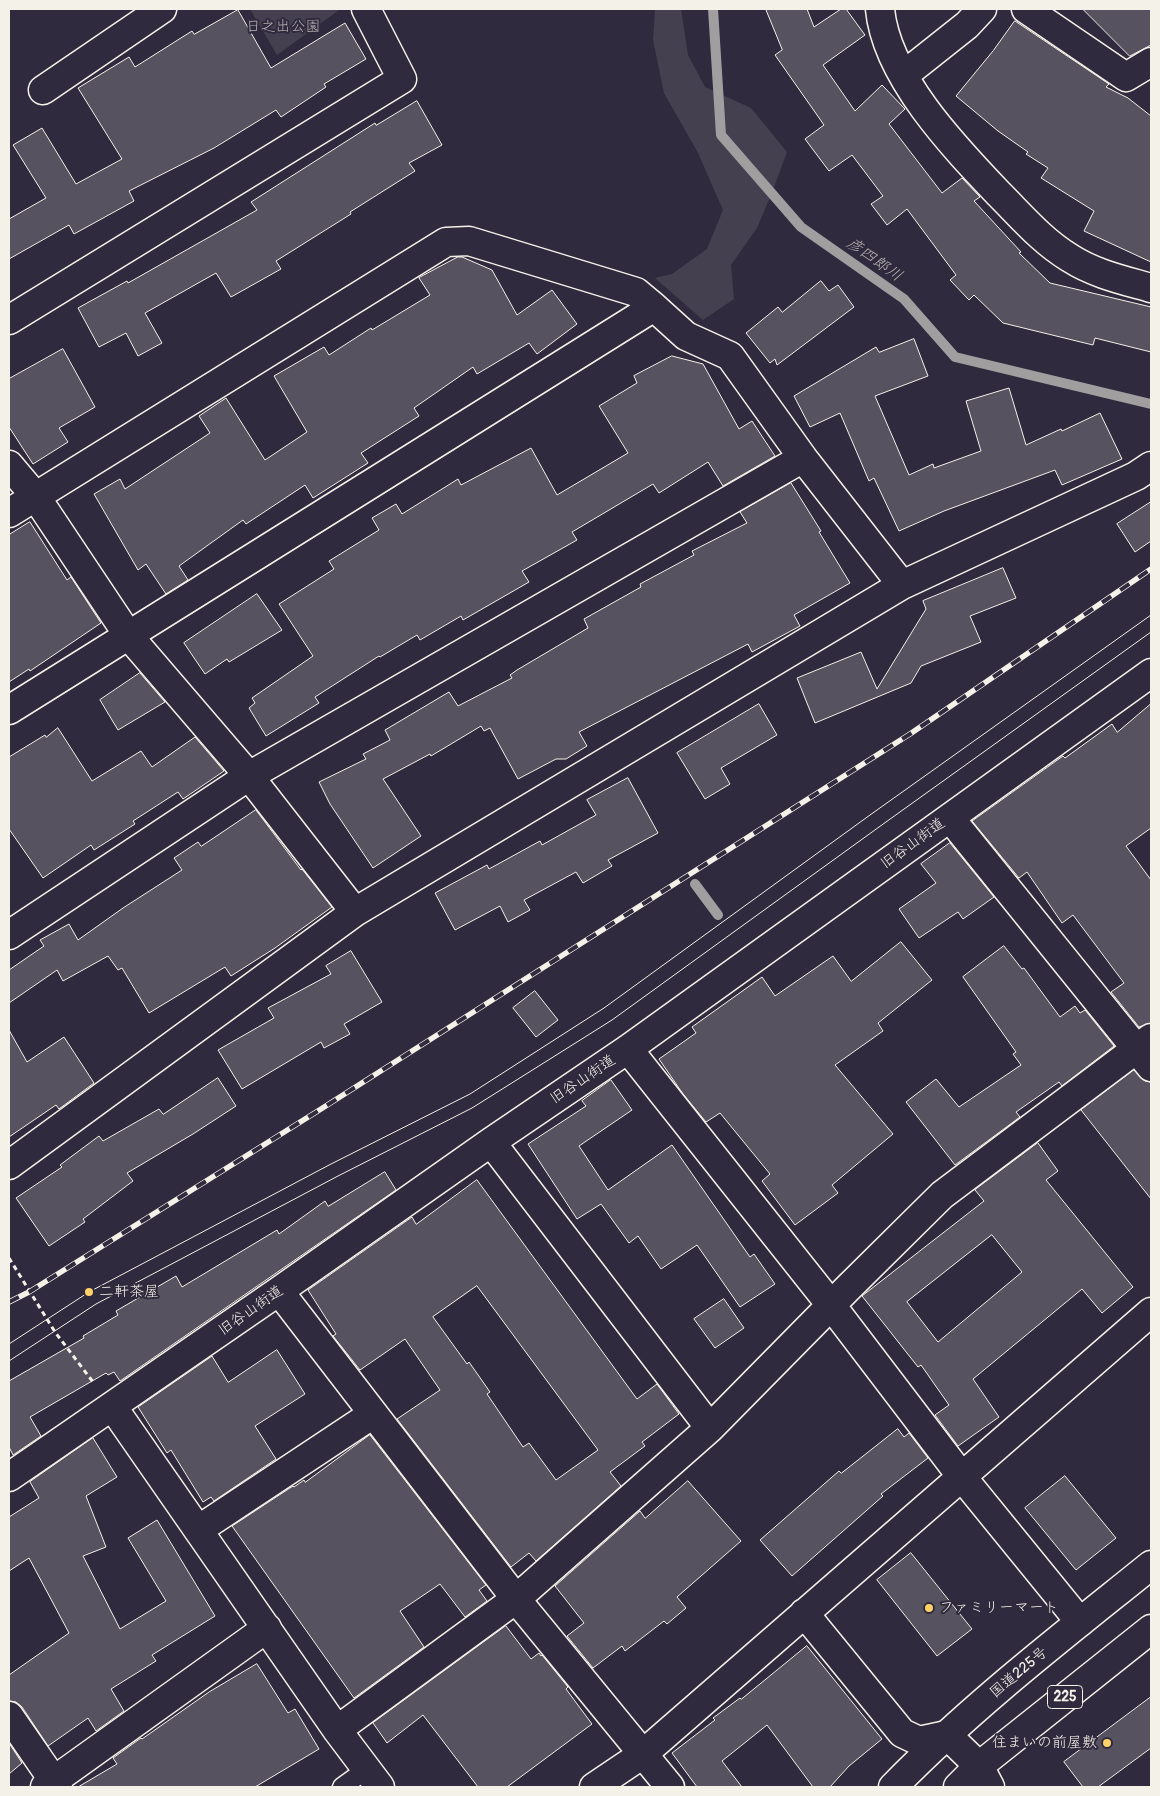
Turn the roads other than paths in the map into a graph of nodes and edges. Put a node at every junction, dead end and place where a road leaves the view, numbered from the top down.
1 (162, 9) edge
2 (366, 9) edge
3 (880, 9) edge
4 (982, 9) edge
5 (1026, 9) edge
6 (136, 16) edge
7 (1151, 62) edge
8 (904, 75) junction
9 (43, 90) dead end
10 (1151, 288) edge
11 (654, 307) junction
12 (9, 320) edge
13 (803, 458) junction
14 (9, 465) edge
15 (1151, 466) edge
16 (36, 497) junction
17 (9, 513) edge
18 (902, 585) junction
19 (128, 635) junction
20 (1151, 673) edge
21 (9, 710) edge
22 (249, 776) junction
23 (950, 818) junction
24 (355, 912) junction
25 (9, 934) edge
26 (628, 1049) junction
27 (1146, 1051) edge
28 (491, 1142) junction
29 (9, 1165) edge
30 (279, 1292) junction
31 (831, 1305) junction
32 (1151, 1312) edge
33 (112, 1406) junction
34 (374, 1414) junction
35 (710, 1428) junction
36 (9, 1477) edge
37 (962, 1477) junction
38 (198, 1530) junction
39 (1151, 1565) edge
40 (516, 1598) junction
41 (804, 1613) junction
42 (1080, 1622) junction
43 (267, 1628) junction
44 (1151, 1629) edge
45 (9, 1716) edge
46 (338, 1730) junction
47 (947, 1735) junction
48 (643, 1754) junction
49 (985, 1776) edge
50 (373, 1778) edge
51 (52, 1785) edge
52 (342, 1787) edge
53 (594, 1787) edge
54 (670, 1787) edge
55 (893, 1787) edge
56 (958, 1787) edge

1 - 6 main road
2 - 12 main road
3 - 8 main road
4 - 8 main road
5 - 7 main road
6 - 9 main road
8 - 10 main road
11 - 13 main road
11 - 16 main road
11 - 19 main road
13 - 18 main road
13 - 22 main road
14 - 16 main road
15 - 18 main road
16 - 17 main road
16 - 19 main road
18 - 24 main road
19 - 21 main road
19 - 22 main road
20 - 23 main road, 旧谷山街道
22 - 24 main road
22 - 25 main road
23 - 26 main road, 旧谷山街道
23 - 27 main road
24 - 29 main road
26 - 28 main road, 旧谷山街道
26 - 31 main road
27 - 31 main road
28 - 30 main road, 旧谷山街道
28 - 35 main road
30 - 33 main road, 旧谷山街道
30 - 34 main road
31 - 35 main road
31 - 37 main road
32 - 37 main road
33 - 36 main road, 旧谷山街道
33 - 38 main road
34 - 38 main road
34 - 40 main road
35 - 40 main road
37 - 41 main road
37 - 42 main road
38 - 43 main road
39 - 42 main road, 国道225号
40 - 46 main road
40 - 48 main road
41 - 47 main road
41 - 48 main road
42 - 47 main road, 国道225号
43 - 46 main road
43 - 51 main road
44 - 49 main road, 225
45 - 51 main road
46 - 50 main road
47 - 49 main road
47 - 55 main road, 国道225号
48 - 53 main road
48 - 54 main road
49 - 56 main road, 225
50 - 52 lane

